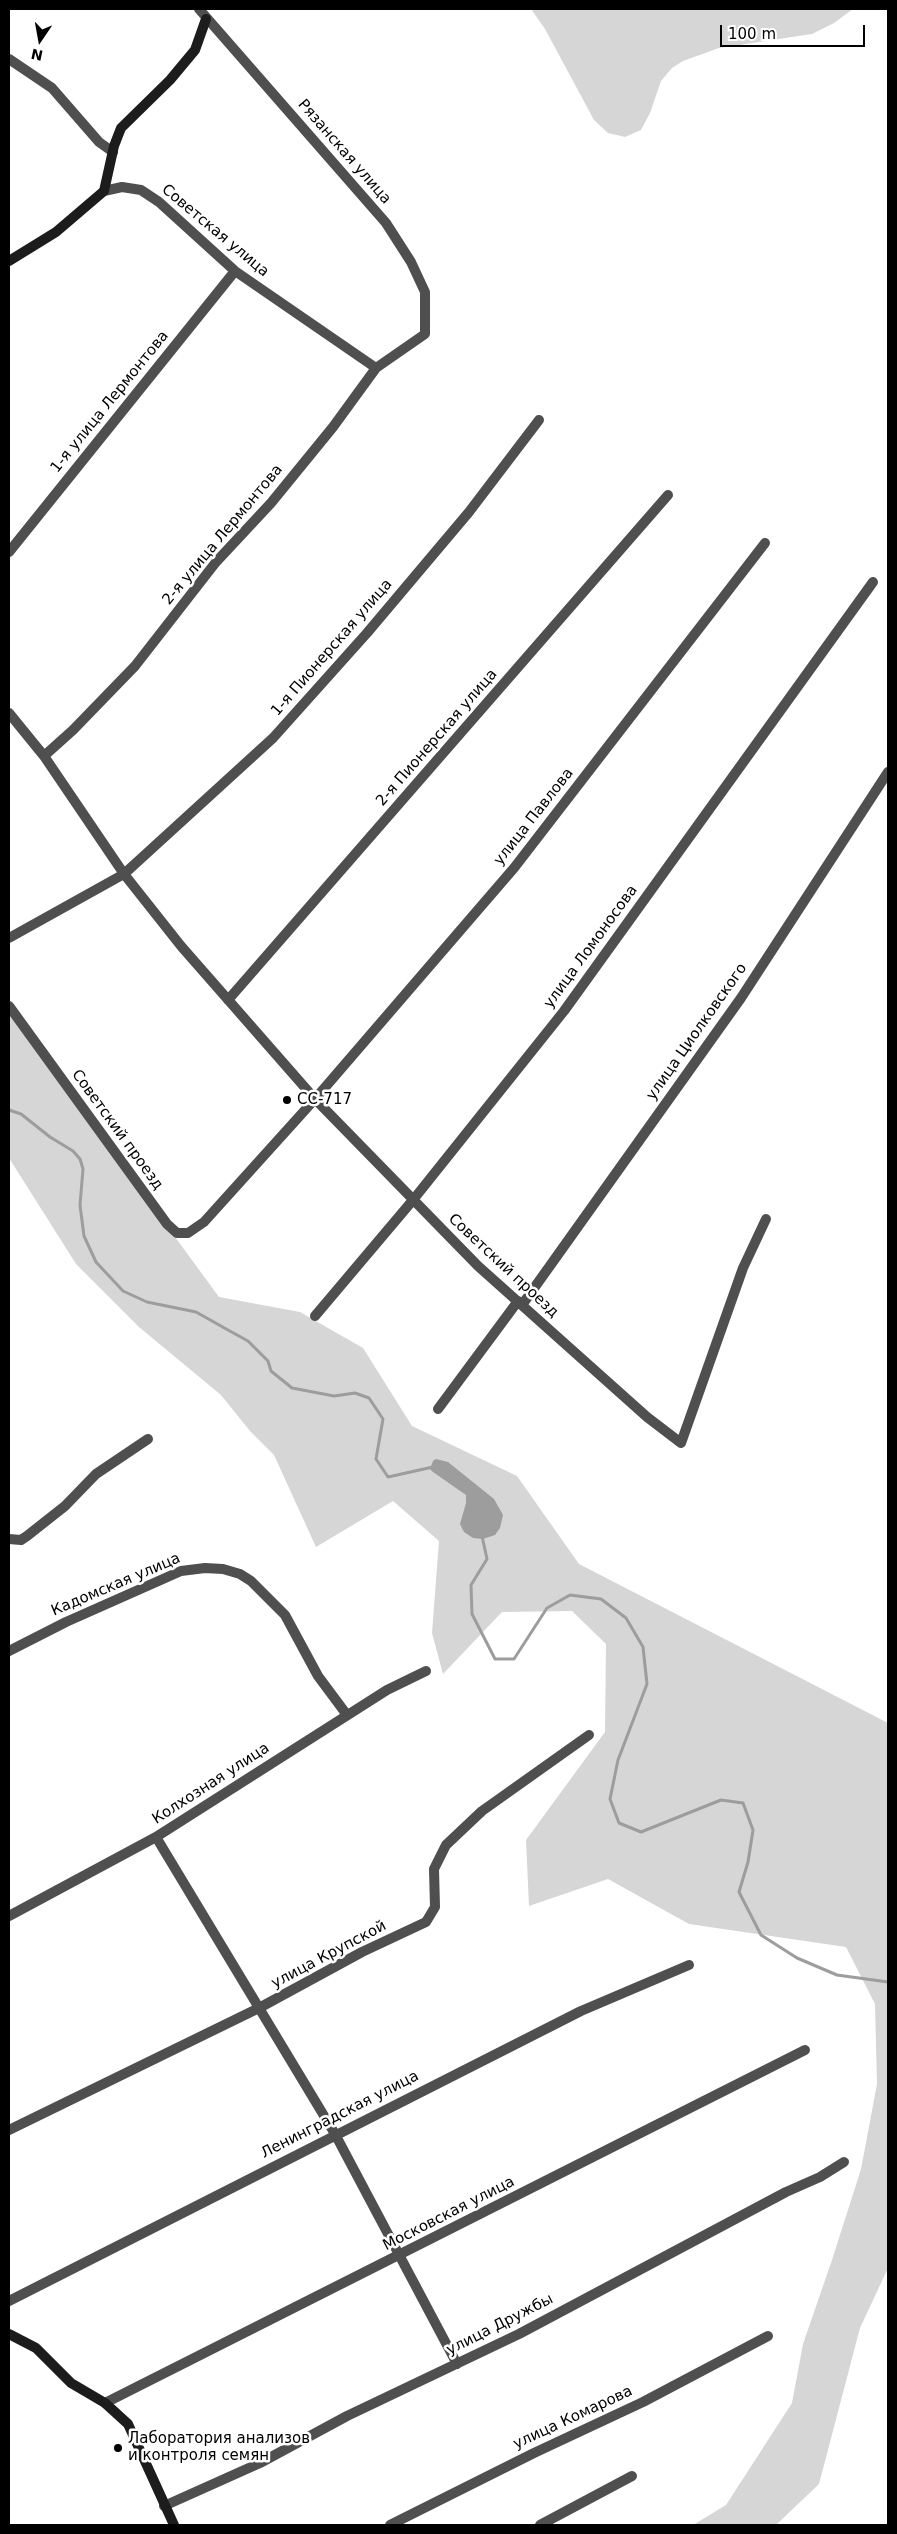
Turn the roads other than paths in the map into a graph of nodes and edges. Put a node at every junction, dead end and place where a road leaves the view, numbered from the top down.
1 (199, 9) edge
2 (206, 19) junction
3 (9, 59) edge
4 (112, 152) junction
5 (104, 191) junction
6 (9, 261) edge
7 (235, 271) junction
8 (425, 334) joint
9 (376, 368) junction
10 (539, 420) dead end
11 (668, 496) dead end
12 (766, 544) dead end
13 (9, 552) edge
14 (873, 582) dead end
15 (9, 713) edge
16 (44, 756) junction
17 (888, 772) edge
18 (124, 874) junction
19 (9, 938) edge
20 (228, 1000) junction
21 (9, 1006) edge
22 (315, 1099) junction
23 (413, 1200) junction
24 (766, 1219) dead end
25 (520, 1303) junction
26 (315, 1316) dead end
27 (438, 1409) dead end
28 (148, 1439) dead end
29 (9, 1540) edge
30 (9, 1651) edge
31 (426, 1671) dead end
32 (347, 1715) junction
33 (589, 1734) dead end
34 (156, 1838) junction
35 (9, 1916) edge
36 (689, 1965) dead end
37 (259, 2008) junction
38 (805, 2050) dead end
39 (9, 2130) edge
40 (335, 2134) junction
41 (844, 2162) dead end
42 (399, 2256) junction
43 (9, 2301) edge
44 (9, 2334) edge
45 (768, 2336) dead end
46 (457, 2364) junction
47 (105, 2403) junction
48 (632, 2476) dead end
49 (164, 2506) junction
50 (174, 2525) edge
51 (390, 2525) edge
52 (540, 2525) edge

1 - 2 street, Рязанская улица
2 - 4 street
2 - 8 street, Рязанская улица
3 - 4 street
4 - 5 street
5 - 6 street
5 - 7 street, Советская улица
7 - 9 street, Советская улица
7 - 13 street, 1-я улица Лермонтова
8 - 9 street, 2-я улица Лермонтова
9 - 16 street, 2-я улица Лермонтова
10 - 18 street, 1-я Пионерская улица
11 - 20 street, 2-я Пионерская улица
12 - 22 street, улица Павлова
14 - 23 street, улица Ломоносова
15 - 16 street, Советский проезд
16 - 18 street, Советский проезд
17 - 25 street, улица Циолковского
18 - 19 street
18 - 20 street, Советский проезд
20 - 22 street, Советский проезд
21 - 22 street, Советский проезд
22 - 23 street, Советский проезд
23 - 25 street, Советский проезд
23 - 26 street, улица Ломоносова
24 - 25 street, Советский проезд
25 - 27 street, улица Циолковского
28 - 29 street
30 - 32 street, Кадомская улица
31 - 32 street, Колхозная улица
32 - 34 street, Колхозная улица
33 - 37 street, улица Крупской
34 - 35 street, Колхозная улица
34 - 37 street
36 - 40 street, Ленинградская улица
37 - 39 street, улица Крупской
37 - 40 street
38 - 42 street, Московская улица
40 - 42 street
40 - 43 street, Ленинградская улица
41 - 46 street, улица Дружбы
42 - 46 street
42 - 47 street, Московская улица
44 - 47 street
45 - 51 street, улица Комарова
46 - 49 street, улица Дружбы
47 - 49 street
48 - 52 street
49 - 50 street

